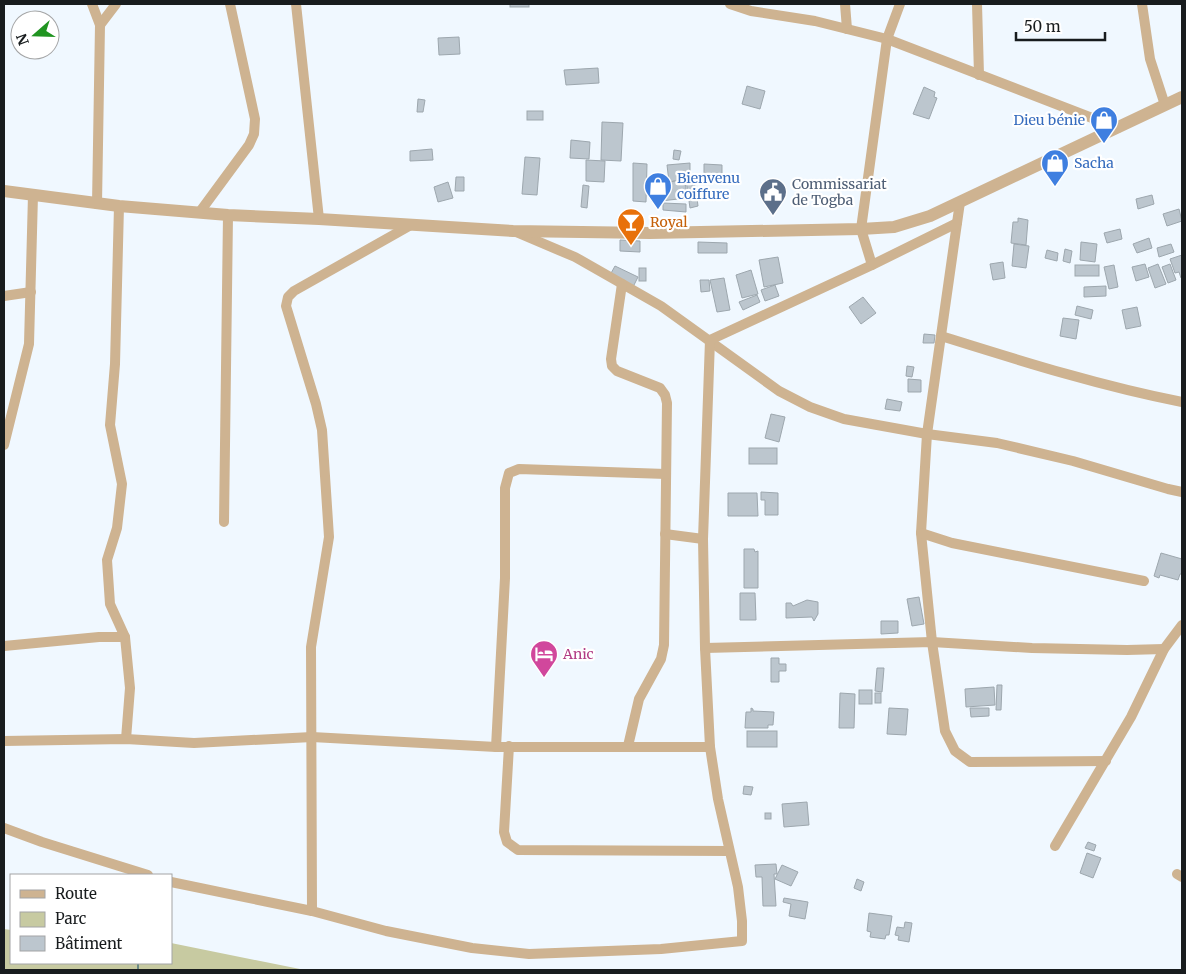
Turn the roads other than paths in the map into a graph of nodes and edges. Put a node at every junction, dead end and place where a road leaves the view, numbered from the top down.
1 (92, 4) edge
2 (116, 4) edge
3 (230, 4) edge
4 (296, 4) edge
5 (730, 4) edge
6 (845, 4) edge
7 (900, 4) edge
8 (977, 4) edge
9 (1142, 4) edge
10 (100, 25) junction
11 (847, 29) junction
12 (887, 39) junction
13 (979, 74) junction
14 (1182, 98) edge
15 (1165, 106) junction
16 (1118, 128) junction
17 (4, 191) edge
18 (33, 195) junction
19 (960, 202) junction
20 (98, 204) junction
21 (119, 206) junction
22 (199, 213) junction
23 (228, 215) junction
24 (319, 219) junction
25 (957, 223) junction
26 (411, 226) junction
27 (861, 229) junction
28 (513, 231) junction
29 (872, 265) junction
30 (622, 284) junction
31 (31, 292) junction
32 (4, 296) edge
33 (941, 336) junction
34 (710, 340) junction
35 (1182, 402) edge
36 (927, 434) junction
37 (4, 445) edge
38 (666, 474) junction
39 (1182, 492) edge
40 (224, 522) dead end
41 (921, 533) junction
42 (665, 534) junction
43 (703, 540) junction
44 (1144, 581) dead end
45 (1182, 625) edge
46 (125, 637) junction
47 (932, 642) junction
48 (4, 646) edge
49 (705, 648) junction
50 (1164, 649) junction
51 (312, 737) junction
52 (126, 739) junction
53 (4, 741) edge
54 (509, 746) junction
55 (628, 746) junction
56 (710, 746) junction
57 (496, 747) junction
58 (1106, 762) junction
59 (4, 828) edge
60 (1055, 846) dead end
61 (729, 851) junction
62 (145, 874) edge
63 (172, 882) edge
64 (312, 911) junction

1 - 10 street
2 - 10 street
3 - 22 street
4 - 24 street
5 - 11 street
6 - 11 street
7 - 12 street
8 - 13 street
9 - 15 street
10 - 20 street
11 - 12 street
12 - 13 street
12 - 27 street
13 - 16 street
14 - 15 street
15 - 16 street
16 - 19 street
17 - 18 street
18 - 20 street
18 - 31 street
19 - 25 street
19 - 27 street
20 - 21 street
21 - 22 street
21 - 46 street
22 - 23 street
23 - 24 street
23 - 40 street
24 - 26 street
25 - 29 street
25 - 33 street
26 - 28 street
26 - 51 street
27 - 28 street
27 - 29 street
28 - 30 street
29 - 34 street
30 - 34 street
30 - 38 street
31 - 32 street
31 - 37 street
33 - 35 street
33 - 36 street
34 - 36 street
34 - 43 street
36 - 39 street
36 - 41 street
38 - 42 street
38 - 57 street
41 - 44 street
41 - 47 street
42 - 43 street
42 - 55 street
43 - 49 street
45 - 50 street
46 - 48 street
46 - 52 street
47 - 49 street
47 - 50 street
47 - 58 street
49 - 56 street
50 - 58 street
51 - 52 street
51 - 57 street
51 - 64 street
52 - 53 street
54 - 55 street
54 - 57 street
54 - 61 street
55 - 56 street
56 - 61 street
58 - 60 street
59 - 62 street
61 - 64 street
63 - 64 street

